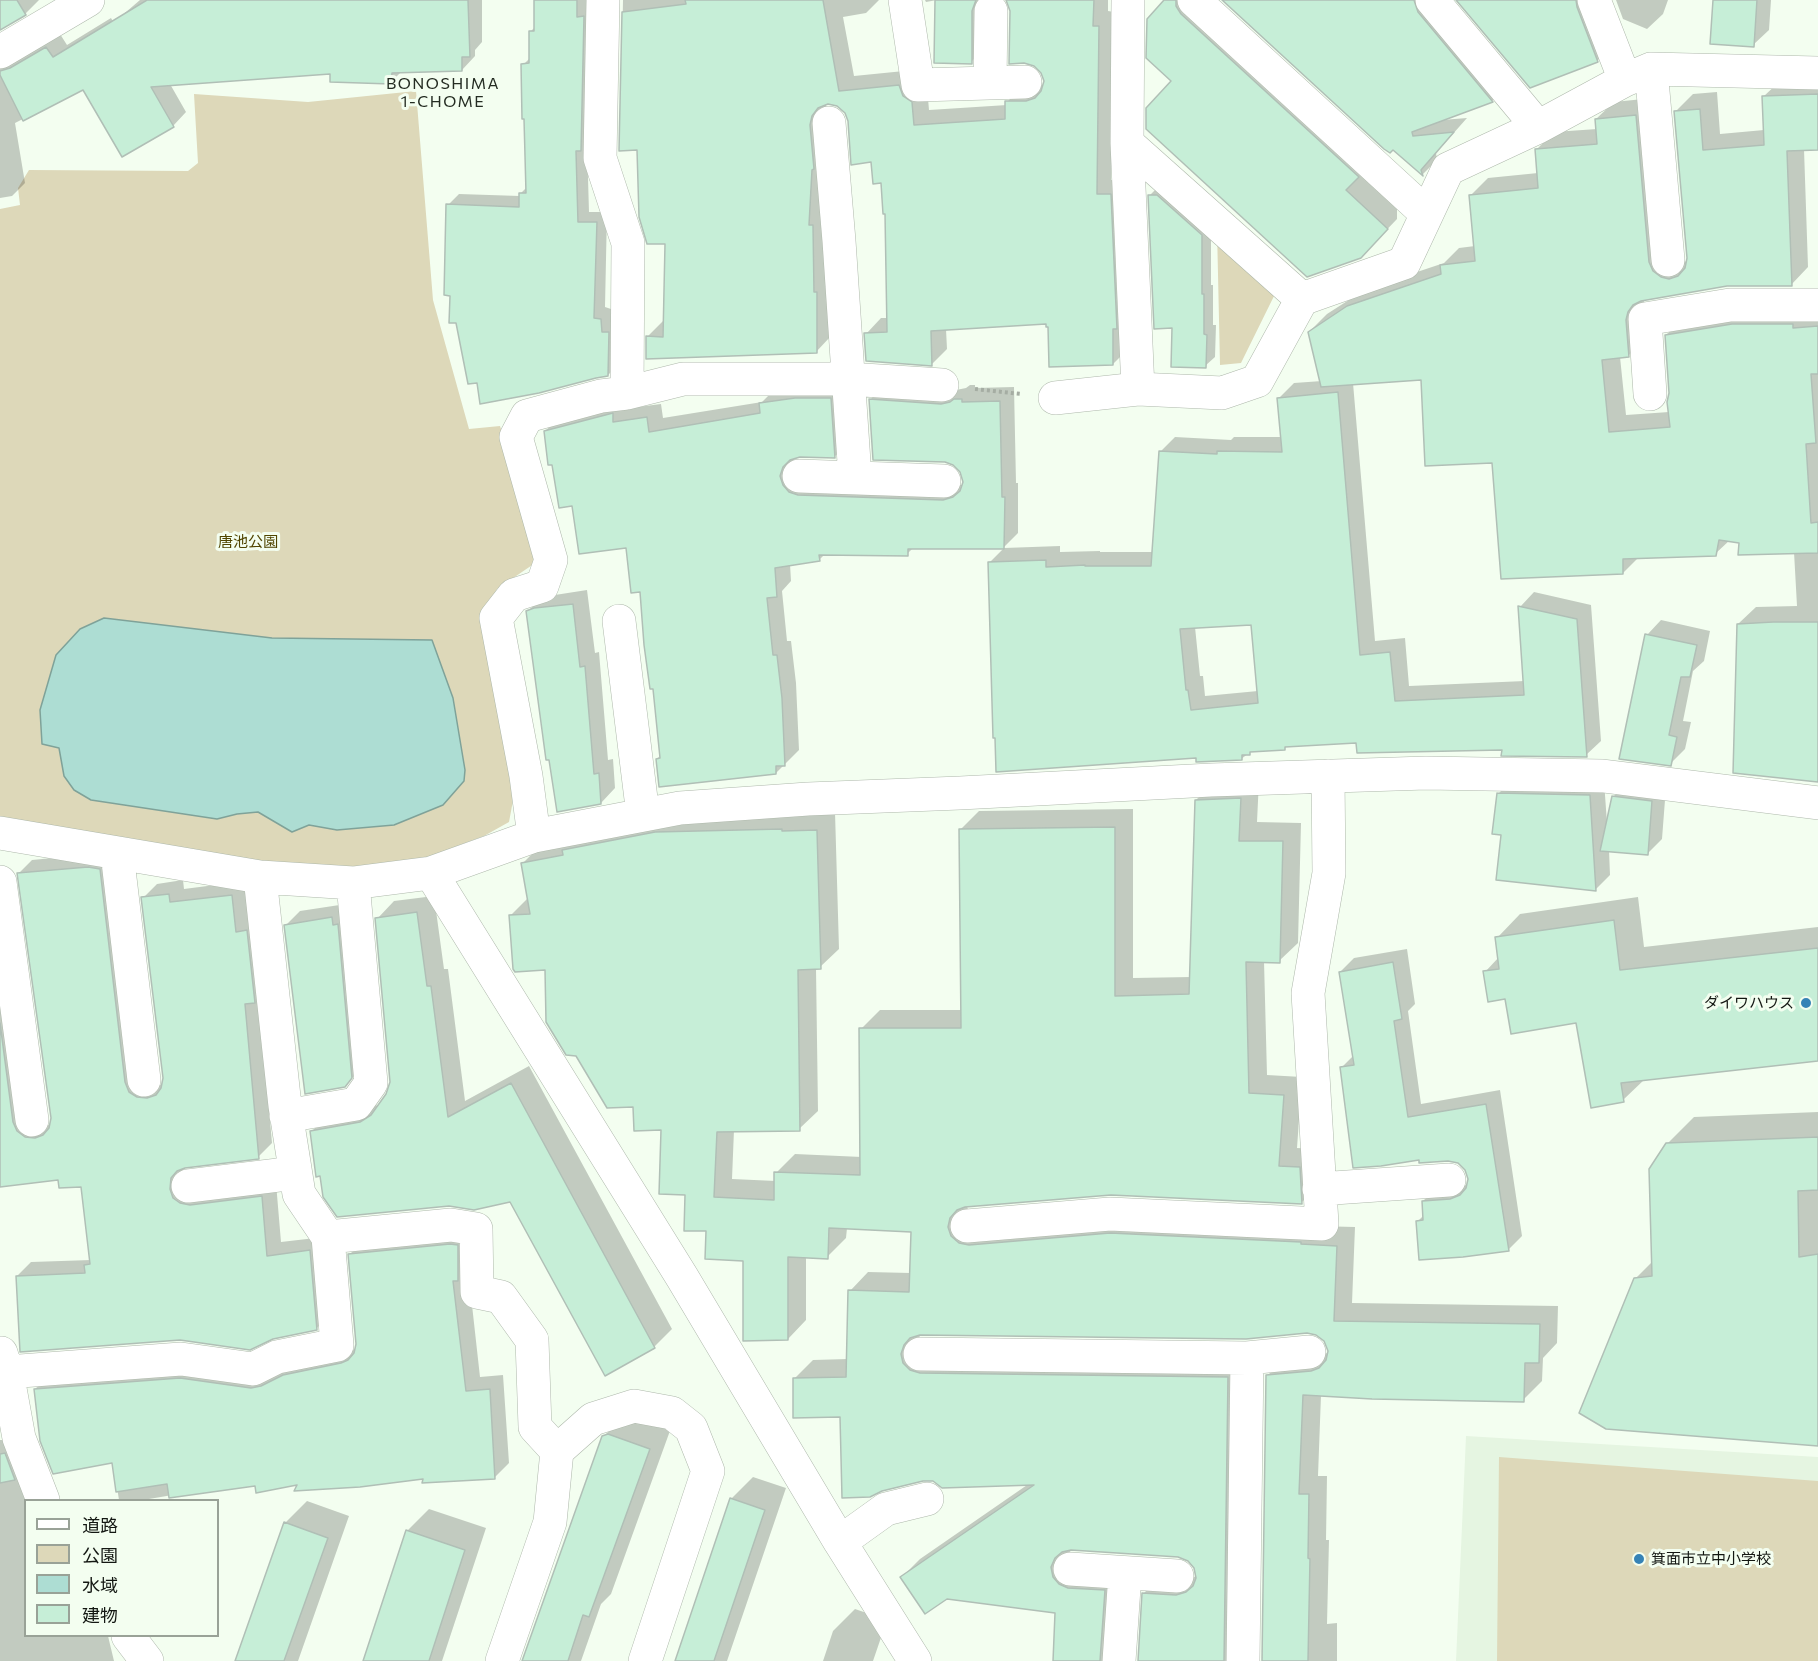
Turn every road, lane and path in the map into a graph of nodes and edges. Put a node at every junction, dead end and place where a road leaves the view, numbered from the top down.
1 (88, 0) edge
2 (603, 0) edge
3 (905, 0) edge
4 (1128, 0) edge
5 (1194, 0) edge
6 (1432, 0) edge
7 (1594, 0) edge
8 (991, 10) dead end
9 (0, 52) edge
10 (1818, 73) edge
11 (1638, 74) junction
12 (1026, 82) dead end
13 (990, 83) junction
14 (829, 123) dead end
15 (1538, 127) junction
16 (1127, 143) junction
17 (1428, 214) junction
18 (1668, 260) dead end
19 (1302, 299) junction
20 (1818, 305) edge
21 (848, 379) junction
22 (942, 385) joint
23 (1138, 388) junction
24 (627, 393) junction
25 (1650, 394) dead end
26 (1054, 398) joint
27 (799, 476) dead end
28 (855, 477) junction
29 (944, 482) dead end
30 (619, 621) dead end
31 (1328, 776) junction
32 (1818, 803) edge
33 (643, 815) junction
34 (0, 833) edge
35 (534, 836) junction
36 (117, 853) junction
37 (431, 873) junction
38 (260, 877) junction
39 (0, 882) edge
40 (352, 883) junction
41 (144, 1080) dead end
42 (286, 1116) junction
43 (32, 1120) dead end
44 (296, 1173) junction
45 (1449, 1180) dead end
46 (188, 1186) dead end
47 (1319, 1189) junction
48 (967, 1226) dead end
49 (328, 1238) junction
50 (1309, 1352) dead end
51 (920, 1354) dead end
52 (1247, 1358) junction
53 (4, 1362) edge
54 (557, 1450) junction
55 (43, 1499) edge
56 (927, 1499) dead end
57 (840, 1542) junction
58 (1070, 1569) dead end
59 (1125, 1573) junction
60 (1178, 1576) dead end
61 (129, 1637) edge
62 (147, 1661) edge
63 (502, 1661) edge
64 (645, 1661) edge
65 (915, 1661) edge
66 (1119, 1661) edge
67 (1243, 1661) edge

1 - 9 street
2 - 24 street
3 - 13 street
4 - 16 street
5 - 17 street
6 - 15 street
7 - 11 street
8 - 13 street
10 - 11 street
11 - 15 street
11 - 18 street
12 - 13 street
14 - 21 street
15 - 17 street
16 - 19 street
16 - 23 street
17 - 19 street
19 - 23 street
20 - 25 street
21 - 22 street
21 - 24 street
21 - 28 street
22 - 26 path
23 - 26 street
24 - 35 street
27 - 28 street
28 - 29 street
30 - 33 street
31 - 32 street
31 - 33 street
31 - 47 street
33 - 35 street
34 - 36 street
35 - 37 street
36 - 38 street
36 - 41 street
37 - 40 street
37 - 57 street
38 - 40 street
38 - 42 street
39 - 43 street
40 - 42 street
42 - 44 street
44 - 46 street
44 - 49 street
45 - 47 street
47 - 48 street
49 - 53 street
49 - 54 street
50 - 52 street
51 - 52 street
52 - 67 street
53 - 55 street
54 - 63 street
54 - 64 street
56 - 57 street
57 - 65 street
58 - 59 street
59 - 60 street
59 - 66 street
61 - 62 street

